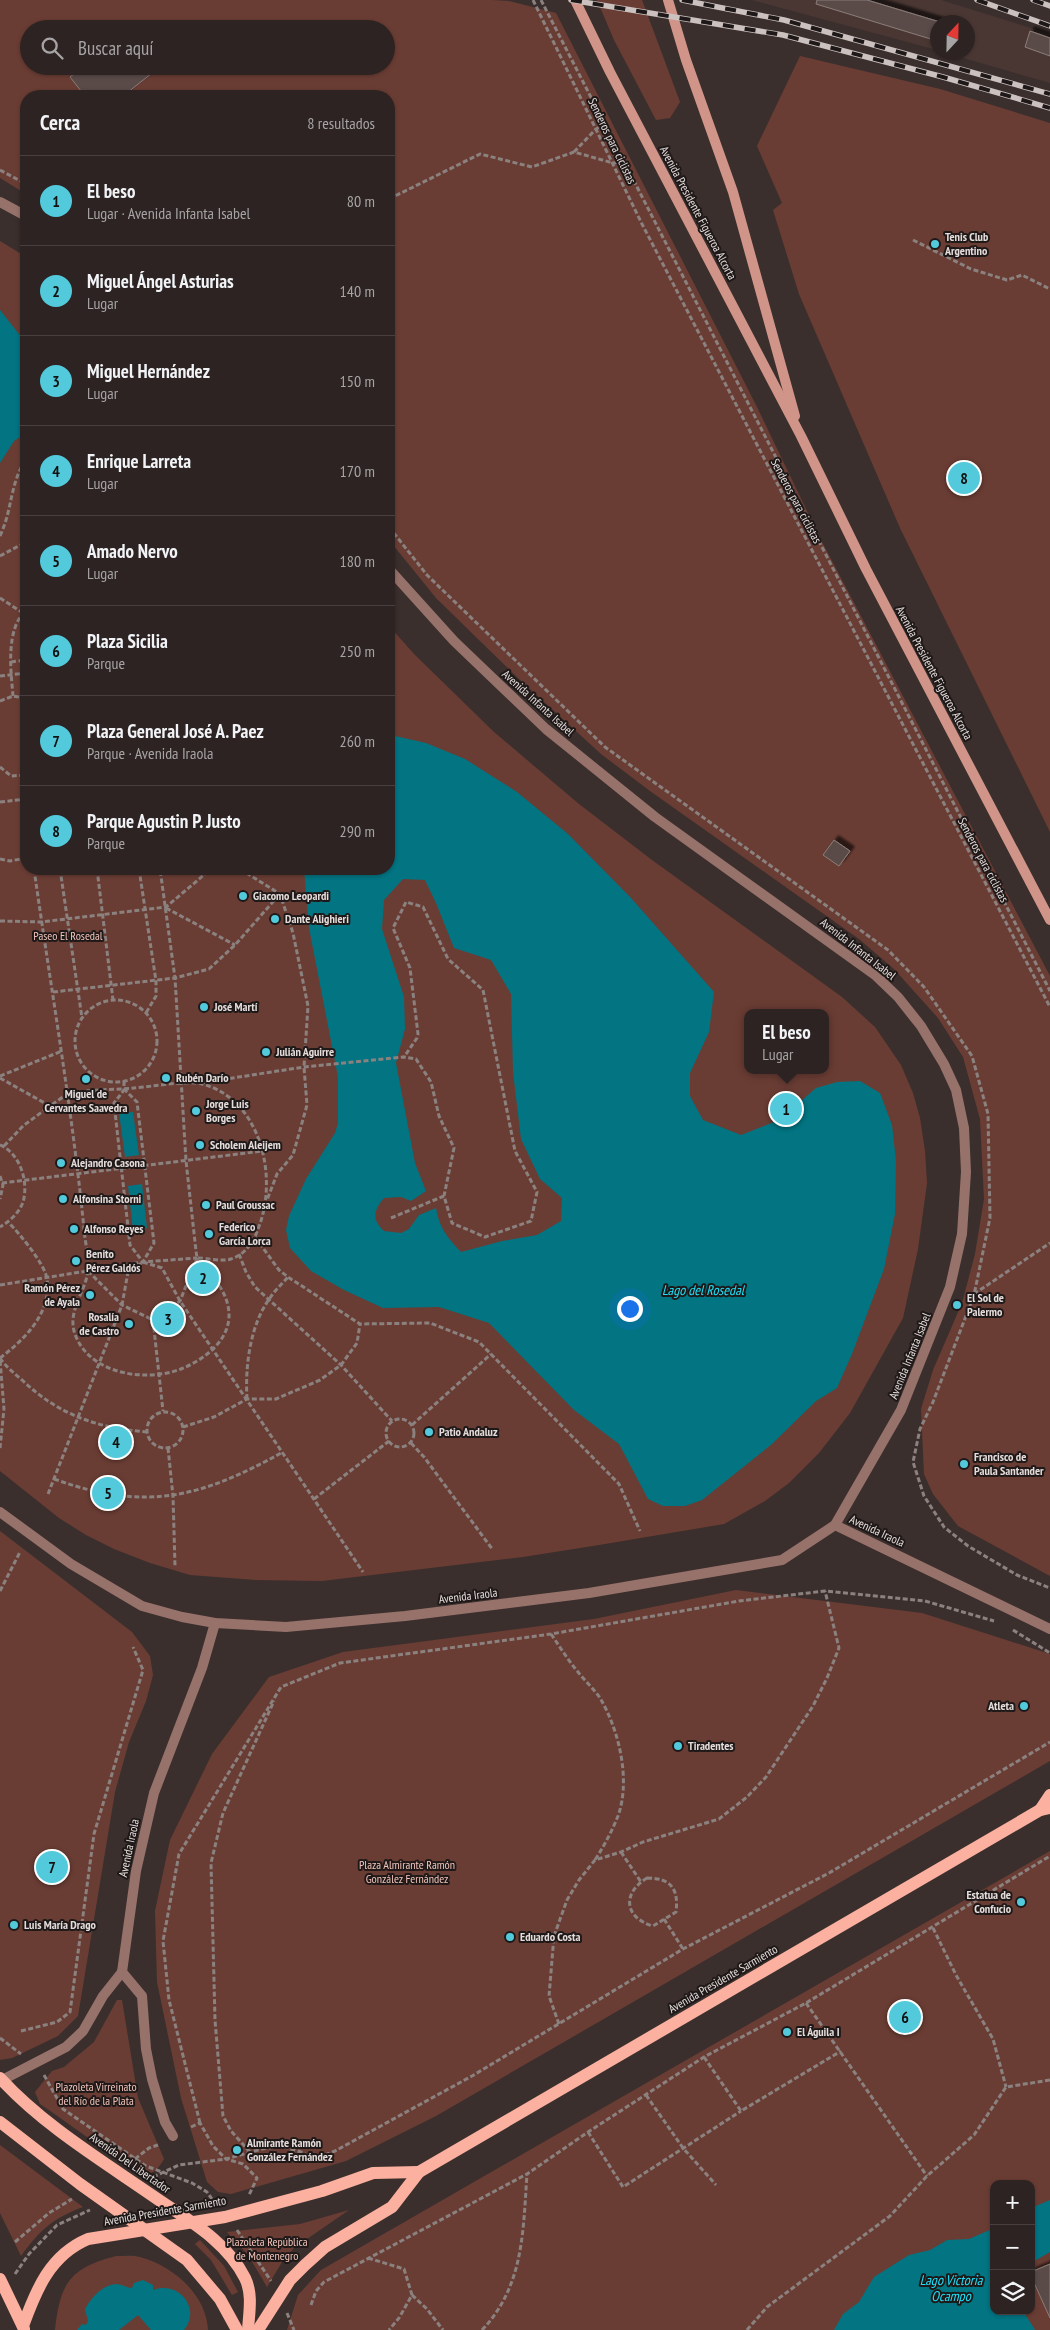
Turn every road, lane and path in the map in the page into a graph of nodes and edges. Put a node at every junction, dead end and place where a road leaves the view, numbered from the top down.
1 (533, 0) edge
2 (541, 0) edge
3 (575, 0) edge
4 (668, 0) edge
5 (605, 124) junction
6 (596, 129) junction
7 (574, 152) junction
8 (624, 162) junction
9 (613, 163) junction
10 (0, 170) edge
11 (20, 181) edge
12 (395, 196) edge
13 (0, 202) edge
14 (20, 213) edge
15 (913, 240) dead end
16 (1050, 289) edge
17 (801, 436) junction
18 (20, 468) edge
19 (395, 535) edge
20 (0, 536) edge
21 (20, 545) edge
22 (0, 556) edge
23 (395, 576) edge
24 (0, 598) edge
25 (20, 609) edge
26 (20, 622) edge
27 (20, 661) edge
28 (11, 662) junction
29 (20, 674) edge
30 (12, 675) junction
31 (0, 676) edge
32 (13, 696) junction
33 (20, 697) edge
34 (0, 701) edge
35 (0, 767) edge
36 (20, 776) edge
37 (20, 800) edge
38 (0, 802) edge
39 (0, 858) edge
40 (20, 859) edge
41 (35, 875) edge
42 (61, 875) edge
43 (98, 875) edge
44 (141, 875) edge
45 (161, 875) edge
46 (204, 875) edge
47 (250, 875) edge
48 (280, 894) junction
49 (166, 907) junction
50 (146, 910) junction
51 (102, 915) junction
52 (67, 919) junction
53 (0, 920) edge
54 (1050, 920) edge
55 (41, 922) junction
56 (235, 945) junction
57 (175, 978) junction
58 (156, 981) junction
59 (111, 986) junction
60 (77, 989) junction
61 (53, 992) junction
62 (1050, 992) edge
63 (113, 1000) junction
64 (1050, 1007) edge
65 (146, 1013) junction
66 (82, 1018) junction
67 (62, 1052) junction
68 (402, 1058) junction
69 (304, 1067) junction
70 (978, 1076) dead end
71 (0, 1077) edge
72 (124, 1081) junction
73 (200, 1083) junction
74 (181, 1084) junction
75 (124, 1089) junction
76 (68, 1094) junction
77 (50, 1106) junction
78 (2, 1146) edge
79 (263, 1151) junction
80 (186, 1161) junction
81 (145, 1166) junction
82 (122, 1169) junction
83 (78, 1175) junction
84 (0, 1176) edge
85 (25, 1181) junction
86 (2, 1183) junction
87 (444, 1196) junction
88 (0, 1199) edge
89 (264, 1206) junction
90 (391, 1218) dead end
91 (8, 1222) junction
92 (0, 1227) edge
93 (255, 1237) junction
94 (1050, 1243) edge
95 (239, 1254) junction
96 (197, 1258) junction
97 (143, 1262) junction
98 (88, 1271) junction
99 (288, 1277) junction
100 (48, 1278) junction
101 (0, 1285) edge
102 (974, 1295) dead end
103 (269, 1299) junction
104 (180, 1301) junction
105 (122, 1305) junction
106 (153, 1320) junction
107 (360, 1324) junction
108 (213, 1350) junction
109 (491, 1354) junction
110 (0, 1358) edge
111 (100, 1362) junction
112 (948, 1363) dead end
113 (341, 1365) junction
114 (159, 1374) junction
115 (247, 1400) junction
116 (163, 1412) junction
117 (78, 1419) junction
118 (392, 1421) junction
119 (412, 1424) junction
120 (184, 1427) junction
121 (147, 1432) junction
122 (389, 1441) junction
123 (411, 1443) junction
124 (0, 1448) edge
125 (168, 1448) junction
126 (283, 1452) junction
127 (54, 1479) junction
128 (48, 1494) dead end
129 (173, 1496) junction
130 (314, 1498) junction
131 (0, 1512) edge
132 (835, 1525) junction
133 (640, 1531) dead end
134 (493, 1550) dead end
135 (20, 1552) dead end
136 (175, 1566) dead end
137 (363, 1572) dead end
138 (1050, 1588) edge
139 (0, 1591) edge
140 (826, 1591) junction
141 (215, 1623) junction
142 (1001, 1623) dead end
143 (1010, 1628) dead end
144 (1050, 1628) edge
145 (552, 1634) junction
146 (133, 1647) dead end
147 (1050, 1653) edge
148 (281, 1687) junction
149 (1050, 1742) edge
150 (1050, 1794) edge
151 (1045, 1809) edge
152 (621, 1852) junction
153 (1050, 1856) edge
154 (595, 1860) junction
155 (641, 1882) junction
156 (664, 1919) junction
157 (933, 1928) junction
158 (683, 1949) junction
159 (122, 1972) junction
160 (806, 2003) junction
161 (559, 2024) junction
162 (21, 2031) dead end
163 (0, 2038) edge
164 (841, 2051) junction
165 (704, 2057) junction
166 (32, 2063) junction
167 (1, 2079) edge
168 (1050, 2080) edge
169 (1006, 2087) junction
170 (646, 2095) junction
171 (741, 2111) junction
172 (0, 2122) edge
173 (200, 2123) junction
174 (191, 2127) dead end
175 (588, 2132) junction
176 (173, 2136) dead end
177 (158, 2145) dead end
178 (683, 2148) junction
179 (250, 2152) junction
180 (135, 2159) junction
181 (226, 2159) junction
182 (128, 2165) dead end
183 (161, 2172) junction
184 (419, 2172) junction
185 (527, 2174) junction
186 (927, 2176) junction
187 (136, 2185) junction
188 (716, 2185) dead end
189 (72, 2199) dead end
190 (106, 2202) junction
191 (242, 2211) junction
192 (225, 2217) junction
193 (191, 2223) junction
194 (146, 2230) junction
195 (15, 2242) dead end
196 (367, 2258) junction
197 (2, 2284) edge
198 (412, 2295) junction
199 (280, 2297) junction
200 (311, 2305) dead end
201 (23, 2329) edge
202 (237, 2330) edge
203 (248, 2330) edge
204 (258, 2330) edge
205 (294, 2330) edge
206 (389, 2330) edge
207 (443, 2330) edge
208 (482, 2330) edge
209 (747, 2330) edge

1 - 6 path, Senderos para ciclistas
2 - 5 path
3 - 17 main road, Avenida Presidente Figueroa Alcorta
4 - 17 main road, Avenida Presidente Figueroa Alcorta
5 - 6 path
5 - 8 path
6 - 7 path
6 - 9 path, Senderos para ciclistas
7 - 9 path
7 - 12 path
8 - 9 path
8 - 62 path
9 - 64 path, Senderos para ciclistas
10 - 11 path
13 - 14 street
15 - 16 path
17 - 54 main road, Avenida Presidente Figueroa Alcorta
18 - 20 path
19 - 70 path
21 - 22 path
23 - 132 street, Avenida Infanta Isabel
24 - 25 path
26 - 28 path
27 - 28 path
28 - 30 path
29 - 30 path
30 - 31 path
30 - 32 path
32 - 33 path
32 - 34 path
35 - 36 path
37 - 38 path
39 - 40 path
41 - 55 path
42 - 52 path
43 - 51 path
44 - 50 path
45 - 49 path
46 - 49 path
47 - 48 path
48 - 56 path
48 - 69 path
49 - 50 path
49 - 56 path
49 - 57 path
50 - 51 path
50 - 58 path
51 - 52 path
51 - 59 path
52 - 55 path
52 - 60 path
53 - 55 path
55 - 61 path
56 - 57 path
57 - 58 path
57 - 74 path
58 - 59 path
58 - 65 path
59 - 60 path
59 - 63 path
60 - 61 path
60 - 66 path
61 - 67 path
63 - 65 path
63 - 66 path
65 - 72 path
66 - 72 path
67 - 71 path
67 - 76 path
68 - 69 path
68 - 87 path
68 - 87 path
69 - 73 path
69 - 89 path
71 - 77 path
72 - 75 path
73 - 74 path
73 - 79 path
74 - 75 path
74 - 80 path
75 - 76 path
75 - 81 path
75 - 82 path
76 - 77 path
76 - 83 path
77 - 78 path
78 - 85 path
79 - 80 path
79 - 89 path
80 - 81 path
80 - 96 path
81 - 82 path
81 - 97 path
82 - 83 path
82 - 97 path
83 - 85 path
83 - 98 path
84 - 86 path
85 - 86 path
85 - 91 path
86 - 88 path
87 - 90 path
89 - 93 path
91 - 92 path
91 - 100 path
93 - 95 path
93 - 99 path
94 - 102 path
95 - 96 path
95 - 103 path
96 - 97 path
96 - 104 path
96 - 108 path
97 - 98 path
97 - 104 path
97 - 105 path
98 - 100 path
98 - 105 path
98 - 111 path
99 - 103 path
99 - 107 path
100 - 101 path
100 - 110 path
103 - 113 path
103 - 115 path
104 - 106 path
104 - 108 path
105 - 106 path
105 - 111 path
106 - 114 path
107 - 109 path
107 - 113 path
108 - 114 path
108 - 115 path
109 - 119 path
109 - 133 path
110 - 117 path
110 - 124 path
111 - 114 path
111 - 117 path
112 - 138 path
113 - 115 path
113 - 118 path
114 - 116 path
115 - 120 path
115 - 126 path
116 - 120 path
116 - 121 path
117 - 121 path
117 - 127 path
118 - 119 path
118 - 122 path
119 - 123 path
120 - 125 path
121 - 125 path
122 - 123 path
122 - 130 path
123 - 134 path
125 - 129 path
126 - 129 path
126 - 130 path
127 - 128 path
127 - 129 path
129 - 136 path
130 - 137 path
131 - 141 street
132 - 141 street, Avenida Iraola
132 - 144 street, Avenida Iraola
135 - 139 path
140 - 142 path
140 - 145 path
140 - 152 path
141 - 159 street, Avenida Iraola
143 - 147 path
145 - 148 path
145 - 154 path
146 - 162 path
148 - 173 path
148 - 179 path
149 - 158 path
150 - 151 main road, Avenida Presidente Sarmiento
151 - 184 main road, Avenida Presidente Sarmiento
152 - 154 path
152 - 155 path
153 - 157 path
154 - 161 path
155 - 156 path
155 - 156 path
156 - 158 path
157 - 160 path
157 - 169 path
158 - 161 path
159 - 166 street
159 - 176 street
160 - 164 path
160 - 165 path
161 - 179 path
163 - 166 path
164 - 171 path
164 - 186 path
165 - 170 path
165 - 171 path
166 - 167 street
166 - 180 path
167 - 187 main road, Avenida Del Libertador
168 - 169 path
169 - 186 path
170 - 175 path
170 - 178 path
171 - 178 path
172 - 190 main road
173 - 174 path
173 - 181 path
175 - 178 path
175 - 185 path
177 - 180 path
178 - 188 path
179 - 181 path
180 - 182 path
180 - 183 path
181 - 183 path
181 - 191 path
183 - 187 path
183 - 192 path
184 - 191 main road, Avenida Presidente Sarmiento
184 - 199 main road, Avenida Presidente Sarmiento
185 - 196 path
185 - 208 path
186 - 209 path
187 - 193 main road, Avenida Del Libertador
189 - 195 path
190 - 194 main road
190 - 197 path
191 - 192 main road, Avenida Presidente Sarmiento
192 - 193 main road, Avenida Presidente Sarmiento
192 - 199 path
193 - 194 main road, Avenida Presidente Sarmiento
193 - 203 main road, Avenida Del Libertador
194 - 201 main road, Avenida Presidente Sarmiento
194 - 202 main road
196 - 198 path
196 - 200 path
197 - 201 main road
198 - 206 path
198 - 207 path
199 - 204 main road, Avenida Presidente Sarmiento
199 - 205 path

